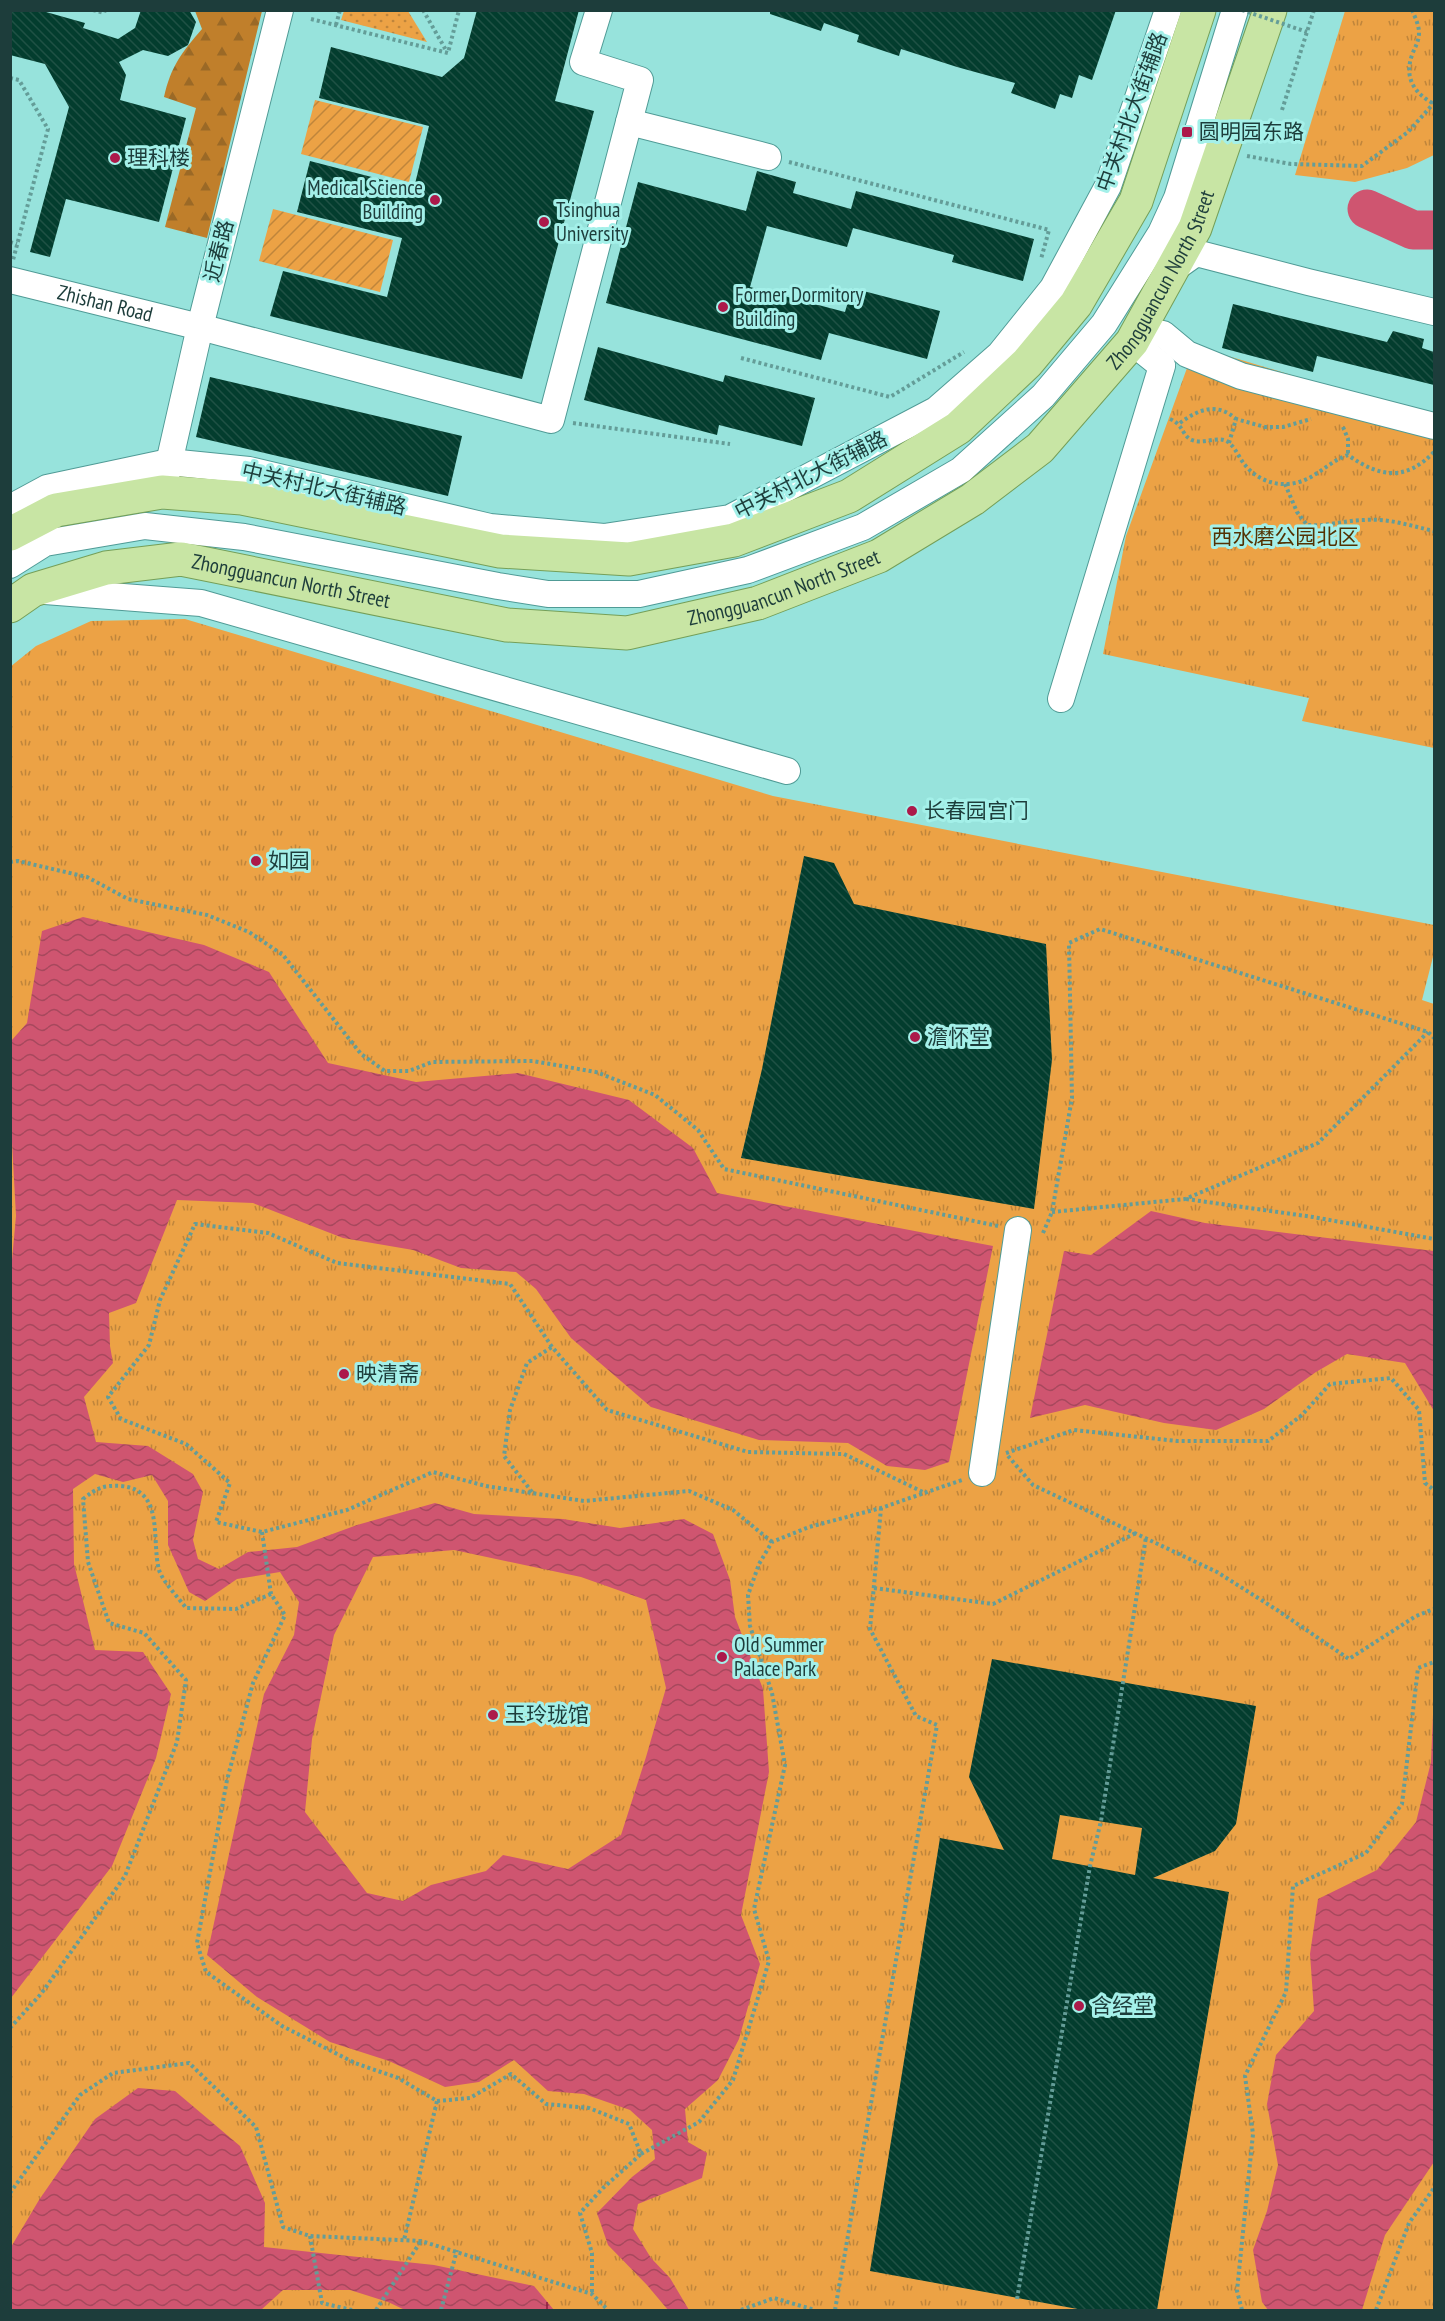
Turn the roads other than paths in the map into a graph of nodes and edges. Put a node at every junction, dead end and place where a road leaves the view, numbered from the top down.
1 (280, 10) edge
2 (599, 10) edge
3 (1168, 10) edge
4 (1199, 10) edge
5 (1235, 10) edge
6 (1270, 10) edge
7 (629, 122) junction
8 (768, 157) road end
9 (1172, 270) junction
10 (10, 280) edge
11 (1434, 312) edge
12 (200, 327) junction
13 (1135, 337) junction
14 (1434, 426) edge
15 (165, 477) junction
16 (10, 508) edge
17 (10, 534) edge
18 (10, 565) edge
19 (22, 598) edge
20 (1061, 699) dead end
21 (787, 771) dead end
22 (1018, 1230) road end
23 (982, 1473) road end

1 - 12 street, 近春路
2 - 7 street
3 - 15 street, 中关村北大街辅路
4 - 15 main road
5 - 18 street, Zhongguancun North Street
6 - 9 main road, Zhongguancun North Street
7 - 8 street
7 - 12 street, Zhishan Road
9 - 11 street
9 - 13 main road, Zhongguancun North Street
10 - 12 street, Zhishan Road
12 - 15 street, 近春路
13 - 14 street
13 - 19 main road, Zhongguancun North Street
13 - 20 street
15 - 16 street, 中关村北大街辅路
15 - 17 main road
19 - 21 street
22 - 23 street

